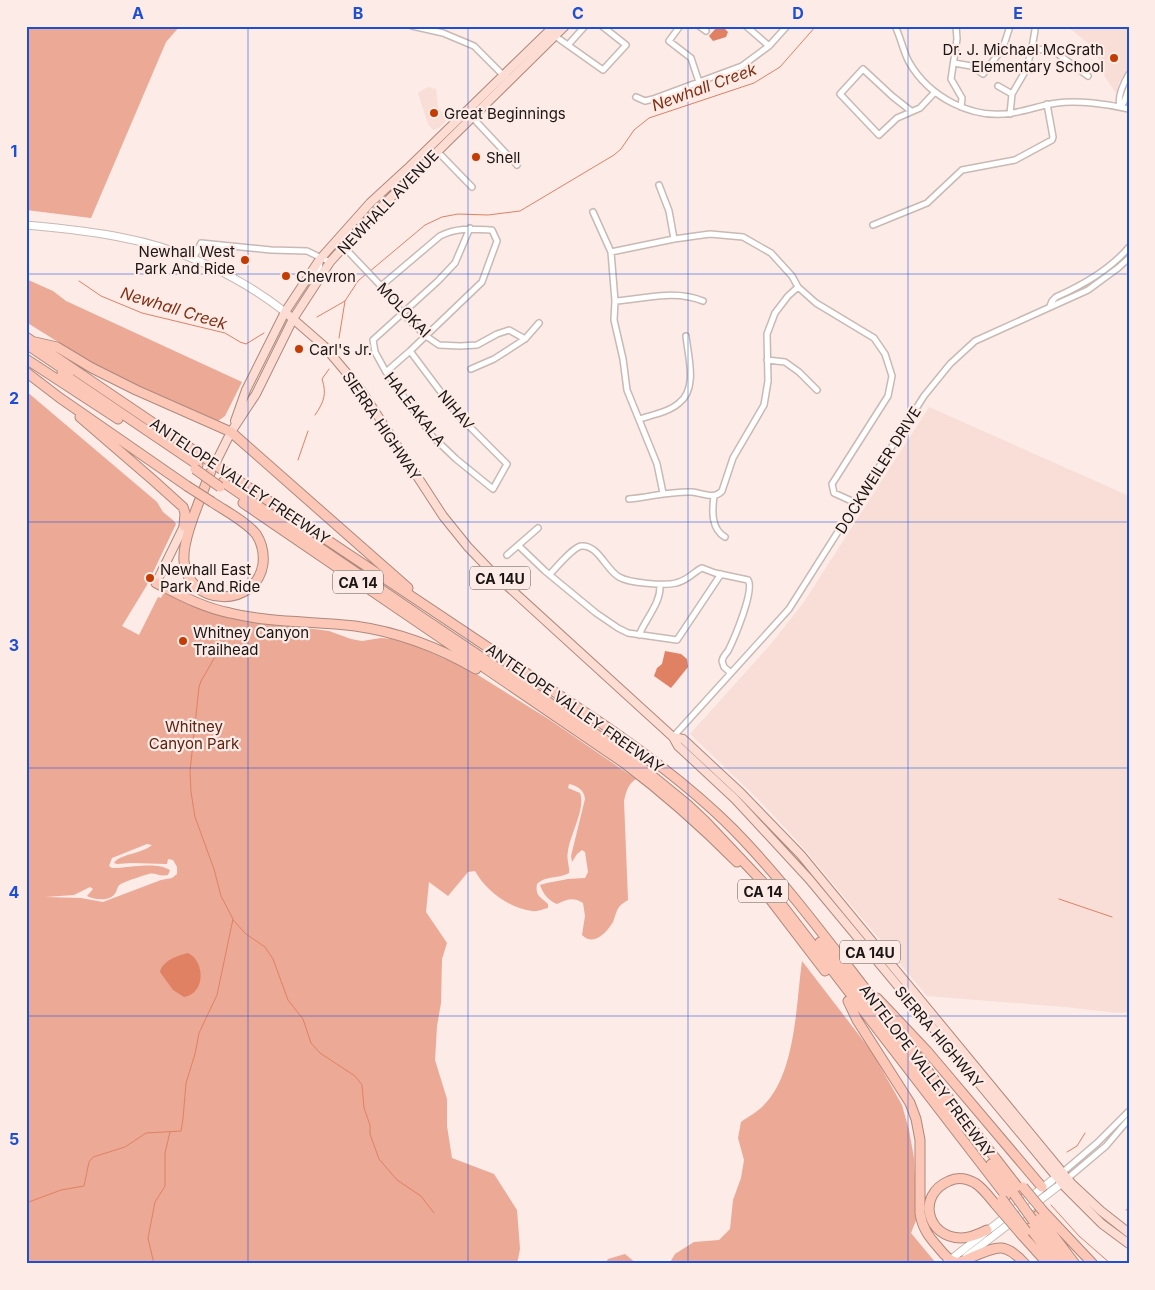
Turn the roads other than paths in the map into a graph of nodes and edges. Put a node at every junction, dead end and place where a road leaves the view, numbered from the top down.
1 (412, 26) edge
2 (554, 26) edge
3 (565, 26) edge
4 (585, 26) edge
5 (602, 26) edge
6 (680, 26) edge
7 (699, 26) edge
8 (746, 26) edge
9 (896, 26) edge
10 (956, 26) edge
11 (1010, 26) edge
12 (784, 27) edge
13 (1034, 30) dead end
14 (706, 31) dead end
15 (547, 33) junction
16 (555, 36) junction
17 (568, 45) junction
18 (769, 46) junction
19 (1032, 48) junction
20 (954, 63) junction
21 (518, 72) junction
22 (1129, 74) edge
23 (503, 75) junction
24 (1088, 76) dead end
25 (699, 82) junction
26 (998, 86) dead end
27 (1129, 88) edge
28 (935, 92) junction
29 (1012, 94) junction
30 (636, 97) dead end
31 (485, 103) junction
32 (1046, 104) junction
33 (961, 107) junction
34 (1120, 107) junction
35 (1129, 109) edge
36 (911, 111) junction
37 (1010, 114) junction
38 (472, 117) junction
39 (460, 123) junction
40 (437, 151) junction
41 (517, 165) dead end
42 (658, 185) dead end
43 (472, 187) dead end
44 (370, 203) junction
45 (593, 212) dead end
46 (26, 224) edge
47 (873, 225) dead end
48 (470, 228) junction
49 (674, 239) junction
50 (343, 246) junction
51 (1129, 247) edge
52 (611, 252) junction
53 (1129, 258) edge
54 (193, 259) junction
55 (320, 259) junction
56 (330, 262) junction
57 (314, 285) junction
58 (381, 286) junction
59 (798, 287) junction
60 (615, 301) junction
61 (702, 301) dead end
62 (1050, 306) junction
63 (285, 312) junction
64 (402, 313) junction
65 (293, 319) junction
66 (539, 323) dead end
67 (426, 336) junction
68 (686, 336) dead end
69 (26, 337) edge
70 (526, 339) junction
71 (31, 343) edge
72 (26, 350) edge
73 (410, 351) junction
74 (26, 359) edge
75 (767, 360) junction
76 (471, 369) dead end
77 (26, 372) edge
78 (386, 372) junction
79 (817, 390) dead end
80 (60, 398) junction
81 (639, 419) junction
82 (231, 432) junction
83 (199, 463) junction
84 (210, 473) junction
85 (224, 480) junction
86 (493, 489) joint
87 (663, 493) junction
88 (714, 496) junction
89 (629, 498) dead end
90 (856, 504) junction
91 (184, 526) junction
92 (538, 528) dead end
93 (725, 537) dead end
94 (519, 546) junction
95 (507, 555) dead end
96 (550, 574) junction
97 (721, 574) junction
98 (156, 583) joint
99 (660, 584) junction
100 (437, 613) junction
101 (639, 635) junction
102 (731, 673) junction
103 (496, 676) junction
104 (673, 737) junction
105 (640, 762) junction
106 (688, 792) junction
107 (669, 793) junction
108 (866, 991) junction
109 (848, 1001) junction
110 (1129, 1111) edge
111 (1129, 1119) edge
112 (1062, 1178) junction
113 (1042, 1187) junction
114 (1010, 1195) junction
115 (1032, 1223) junction
116 (987, 1230) junction
117 (1129, 1233) edge
118 (1129, 1244) edge
119 (953, 1262) edge
120 (1025, 1264) edge
121 (1049, 1264) edge
122 (1057, 1264) edge
123 (1066, 1264) edge
124 (1075, 1264) edge
125 (1093, 1264) edge

1 - 23 street
2 - 15 main road, NEWHALL AVENUE
3 - 16 main road, NEWHALL AVENUE
4 - 17 street
5 - 17 street
6 - 25 street
7 - 14 street
8 - 18 street
9 - 28 street
10 - 20 street
11 - 20 street
12 - 18 street
13 - 19 street
15 - 21 street
15 - 23 main road, NEWHALL AVENUE
16 - 17 street
16 - 21 main road, NEWHALL AVENUE
18 - 25 street
19 - 24 street
19 - 29 street
20 - 33 street
21 - 31 main road, NEWHALL AVENUE
22 - 34 street
23 - 31 main road
23 - 39 main road, NEWHALL AVENUE
25 - 30 street
26 - 29 street
27 - 34 street
28 - 33 street
28 - 36 street
29 - 37 street
31 - 38 main road, NEWHALL AVENUE
32 - 34 street
32 - 37 street
32 - 47 street
33 - 37 street
34 - 35 street
36 - 36 street
38 - 39 main road, NEWHALL AVENUE
38 - 41 street
39 - 40 main road, NEWHALL AVENUE
39 - 44 main road, NEWHALL AVENUE
40 - 43 street
40 - 50 main road, NEWHALL AVENUE
42 - 49 street
44 - 50 street
44 - 55 main road, NEWHALL AVENUE
45 - 52 street
46 - 54 main road, SIERRA HIGHWAY
48 - 58 street
48 - 64 street
48 - 67 street
49 - 52 street
49 - 59 street
50 - 56 main road, NEWHALL AVENUE
50 - 58 street, MOLOKAI
51 - 62 street
52 - 60 street
53 - 62 street, DOCKWEILER DRIVE
54 - 55 street
54 - 63 main road, SIERRA HIGHWAY
55 - 56 street
55 - 57 street
55 - 63 main road, NEWHALL AVENUE
56 - 57 main road, NEWHALL AVENUE
57 - 65 main road, NEWHALL AVENUE
58 - 64 street, MOLOKAI
59 - 75 street
59 - 90 street
60 - 61 street
60 - 81 street
62 - 90 street, DOCKWEILER DRIVE
63 - 65 main road, SIERRA HIGHWAY
63 - 82 main road, NEWHALL AVENUE
64 - 67 street, MOLOKAI
64 - 78 street, HALEAKALA
65 - 82 main road, NEWHALL AVENUE
65 - 104 main road, SIERRA HIGHWAY / CA 14U
66 - 70 street
67 - 70 street, MOLOKAI
67 - 73 street
68 - 81 street
69 - 71 highway, ANTELOPE VALLEY FREEWAY / CA 14
70 - 76 street
71 - 82 highway
71 - 83 highway, ANTELOPE VALLEY FREEWAY / CA 14
72 - 83 highway
73 - 78 street
73 - 86 street, NIHAV
74 - 83 highway, ANTELOPE VALLEY FREEWAY / CA 14
75 - 79 street
75 - 88 street
77 - 80 highway
78 - 86 street, HALEAKALA
80 - 84 highway, bridge
80 - 91 highway
81 - 87 street
82 - 84 main road, NEWHALL AVENUE
82 - 100 highway
83 - 85 highway, ANTELOPE VALLEY FREEWAY / CA 14, bridge
83 - 85 highway, ANTELOPE VALLEY FREEWAY / CA 14, bridge
84 - 91 main road, NEWHALL AVENUE
85 - 100 highway, ANTELOPE VALLEY FREEWAY / CA 14
85 - 103 highway, ANTELOPE VALLEY FREEWAY / CA 14
85 - 105 highway
87 - 88 street
87 - 89 street
88 - 93 street
90 - 102 street, DOCKWEILER DRIVE
91 - 98 main road, NEWHALL AVENUE
92 - 94 street
94 - 95 street
94 - 96 street
96 - 99 street
96 - 101 street
97 - 99 street
97 - 101 street
97 - 102 street
98 - 103 highway
99 - 101 street
100 - 105 highway, ANTELOPE VALLEY FREEWAY / CA 14
102 - 104 street, DOCKWEILER DRIVE
103 - 105 highway, ANTELOPE VALLEY FREEWAY / CA 14
104 - 112 main road, SIERRA HIGHWAY / CA 14U
104 - 112 main road, SIERRA HIGHWAY / CA 14U
105 - 106 highway, ANTELOPE VALLEY FREEWAY / CA 14
105 - 107 highway, ANTELOPE VALLEY FREEWAY / CA 14
106 - 108 highway, ANTELOPE VALLEY FREEWAY / CA 14
106 - 114 highway
107 - 109 highway, ANTELOPE VALLEY FREEWAY / CA 14
107 - 114 highway
108 - 113 highway
108 - 114 highway, ANTELOPE VALLEY FREEWAY / CA 14
109 - 114 highway, ANTELOPE VALLEY FREEWAY / CA 14
109 - 119 highway
110 - 112 street
111 - 112 street
112 - 113 main road
112 - 117 main road, SIERRA HIGHWAY / CA 14U
112 - 118 main road, SIERRA HIGHWAY / CA 14U
112 - 119 main road
113 - 116 main road
114 - 115 highway, bridge
114 - 115 highway, ANTELOPE VALLEY FREEWAY / CA 14, bridge
114 - 116 highway
115 - 121 highway, ANTELOPE VALLEY FREEWAY / CA 14
115 - 122 highway
115 - 123 highway
115 - 124 highway, ANTELOPE VALLEY FREEWAY / CA 14
115 - 125 highway
116 - 119 main road
119 - 120 highway

